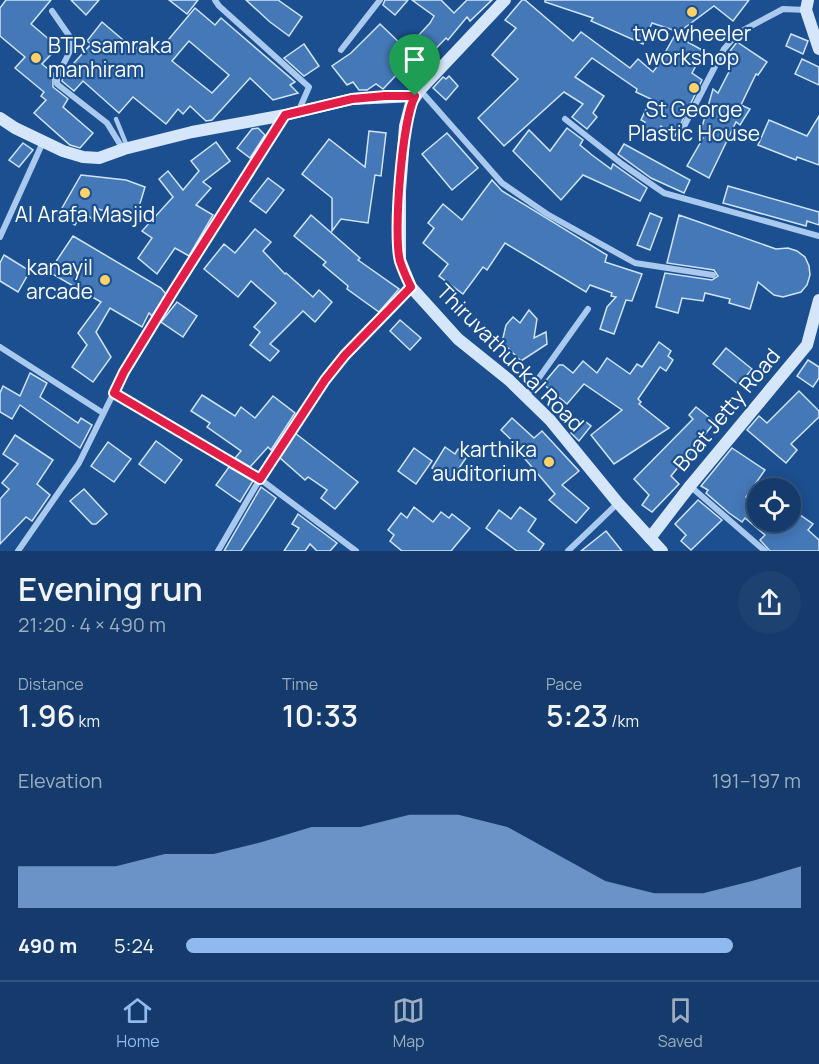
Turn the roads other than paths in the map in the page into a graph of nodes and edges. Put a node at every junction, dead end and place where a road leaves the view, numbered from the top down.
1 (215, 0) edge
2 (378, 0) edge
3 (498, 3) edge
4 (807, 5) edge
5 (52, 11) dead end
6 (819, 49) edge
7 (341, 50) dead end
8 (418, 93) junction
9 (298, 110) junction
10 (285, 115) junction
11 (0, 118) edge
12 (116, 119) dead end
13 (565, 119) dead end
14 (680, 134) dead end
15 (43, 142) junction
16 (126, 149) junction
17 (819, 236) edge
18 (0, 237) edge
19 (713, 274) dead end
20 (411, 287) junction
21 (819, 300) edge
22 (588, 309) dead end
23 (0, 347) edge
24 (114, 393) junction
25 (526, 396) junction
26 (103, 413) junction
27 (260, 479) junction
28 (690, 486) junction
29 (618, 503) junction
30 (650, 538) junction
31 (18, 551) edge
32 (218, 551) edge
33 (356, 551) edge
34 (568, 551) edge
35 (662, 551) edge
36 (765, 551) edge

1 - 9 street
2 - 7 street
3 - 8 main road
4 - 6 main road
4 - 14 street
5 - 16 street
8 - 9 main road
8 - 19 street
8 - 20 main road, Thiruvathuckal Road
9 - 10 main road
10 - 16 main road
10 - 24 street
11 - 15 main road
12 - 16 lane
13 - 17 street
15 - 16 main road
15 - 18 street
20 - 25 main road, Thiruvathuckal Road
20 - 27 street
21 - 28 main road, Boat Jetty Road
22 - 25 street
23 - 26 street
24 - 26 street
24 - 27 street
25 - 29 main road, Thiruvathuckal Road
26 - 31 street
27 - 32 street
27 - 33 street
28 - 30 main road, Boat Jetty Road
28 - 36 street
29 - 30 main road, Thiruvathuckal Road
29 - 34 street
30 - 35 main road, Thiruvathuckal Road

